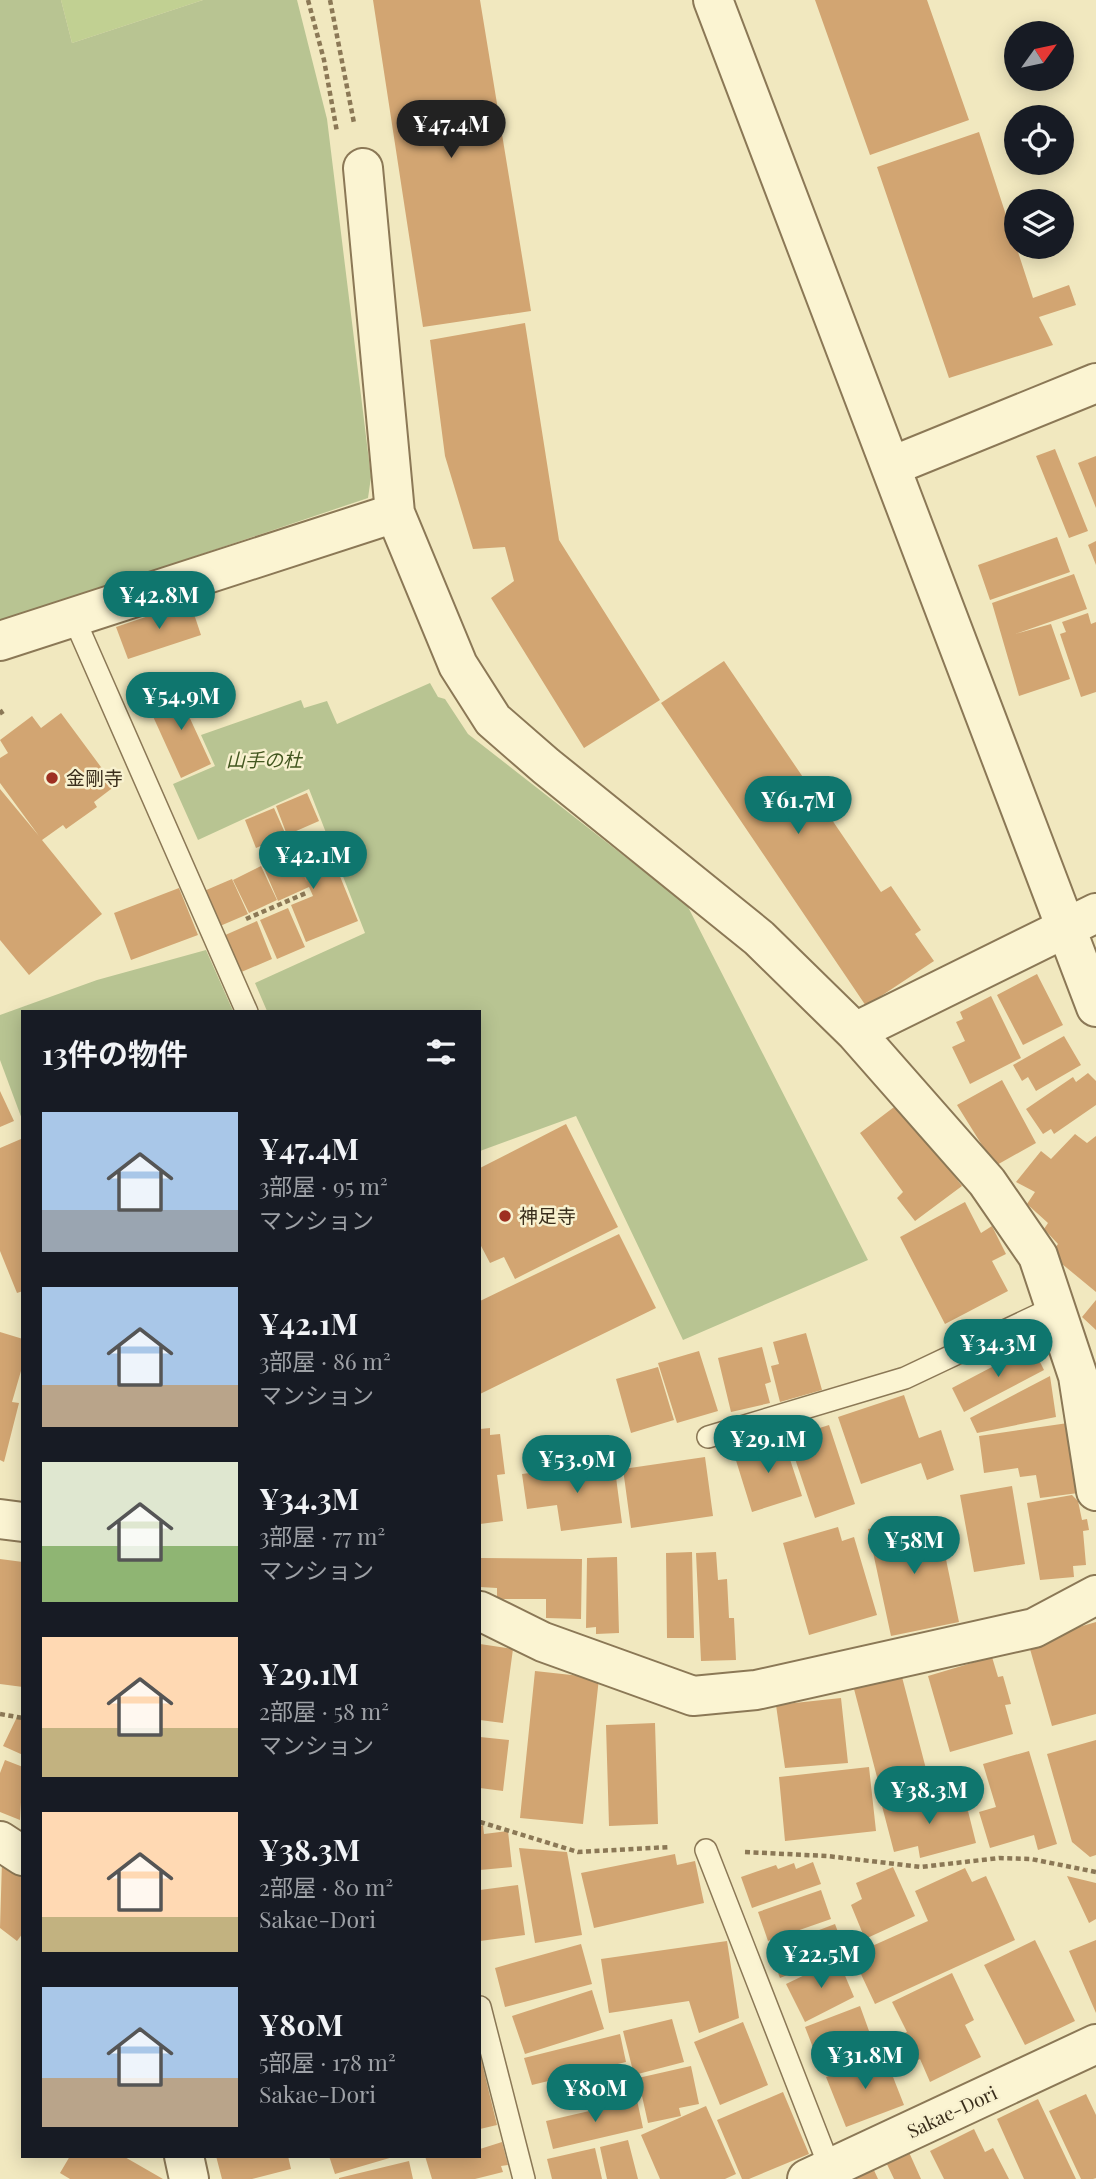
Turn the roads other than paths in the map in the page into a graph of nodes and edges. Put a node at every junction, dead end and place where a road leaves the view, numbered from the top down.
1 (713, 0) edge
2 (363, 168) road end
3 (1096, 383) edge
4 (892, 466) junction
5 (395, 513) junction
6 (73, 616) junction
7 (0, 641) edge
8 (1081, 921) edge
9 (1096, 1007) edge
10 (246, 1010) edge
11 (855, 1032) junction
12 (1055, 1307) junction
13 (708, 1437) dead end
14 (1096, 1491) edge
15 (0, 1519) edge
16 (21, 1522) edge
17 (1096, 1595) edge
18 (481, 1611) edge
19 (0, 1841) edge
20 (706, 1850) road end
21 (21, 1855) edge
22 (481, 2011) edge
23 (1096, 2044) edge
24 (184, 2158) edge
25 (818, 2174) edge
26 (189, 2179) edge
27 (524, 2179) edge

1 - 4 street
2 - 5 street
3 - 4 street
4 - 8 street
5 - 6 street
5 - 11 street
6 - 7 street
6 - 10 lane
8 - 9 street
8 - 11 street
11 - 12 street
12 - 13 lane
12 - 14 street
15 - 16 street
17 - 18 street
19 - 21 street
20 - 25 lane
22 - 27 lane
23 - 25 street, Sakae-Dori
24 - 26 street

